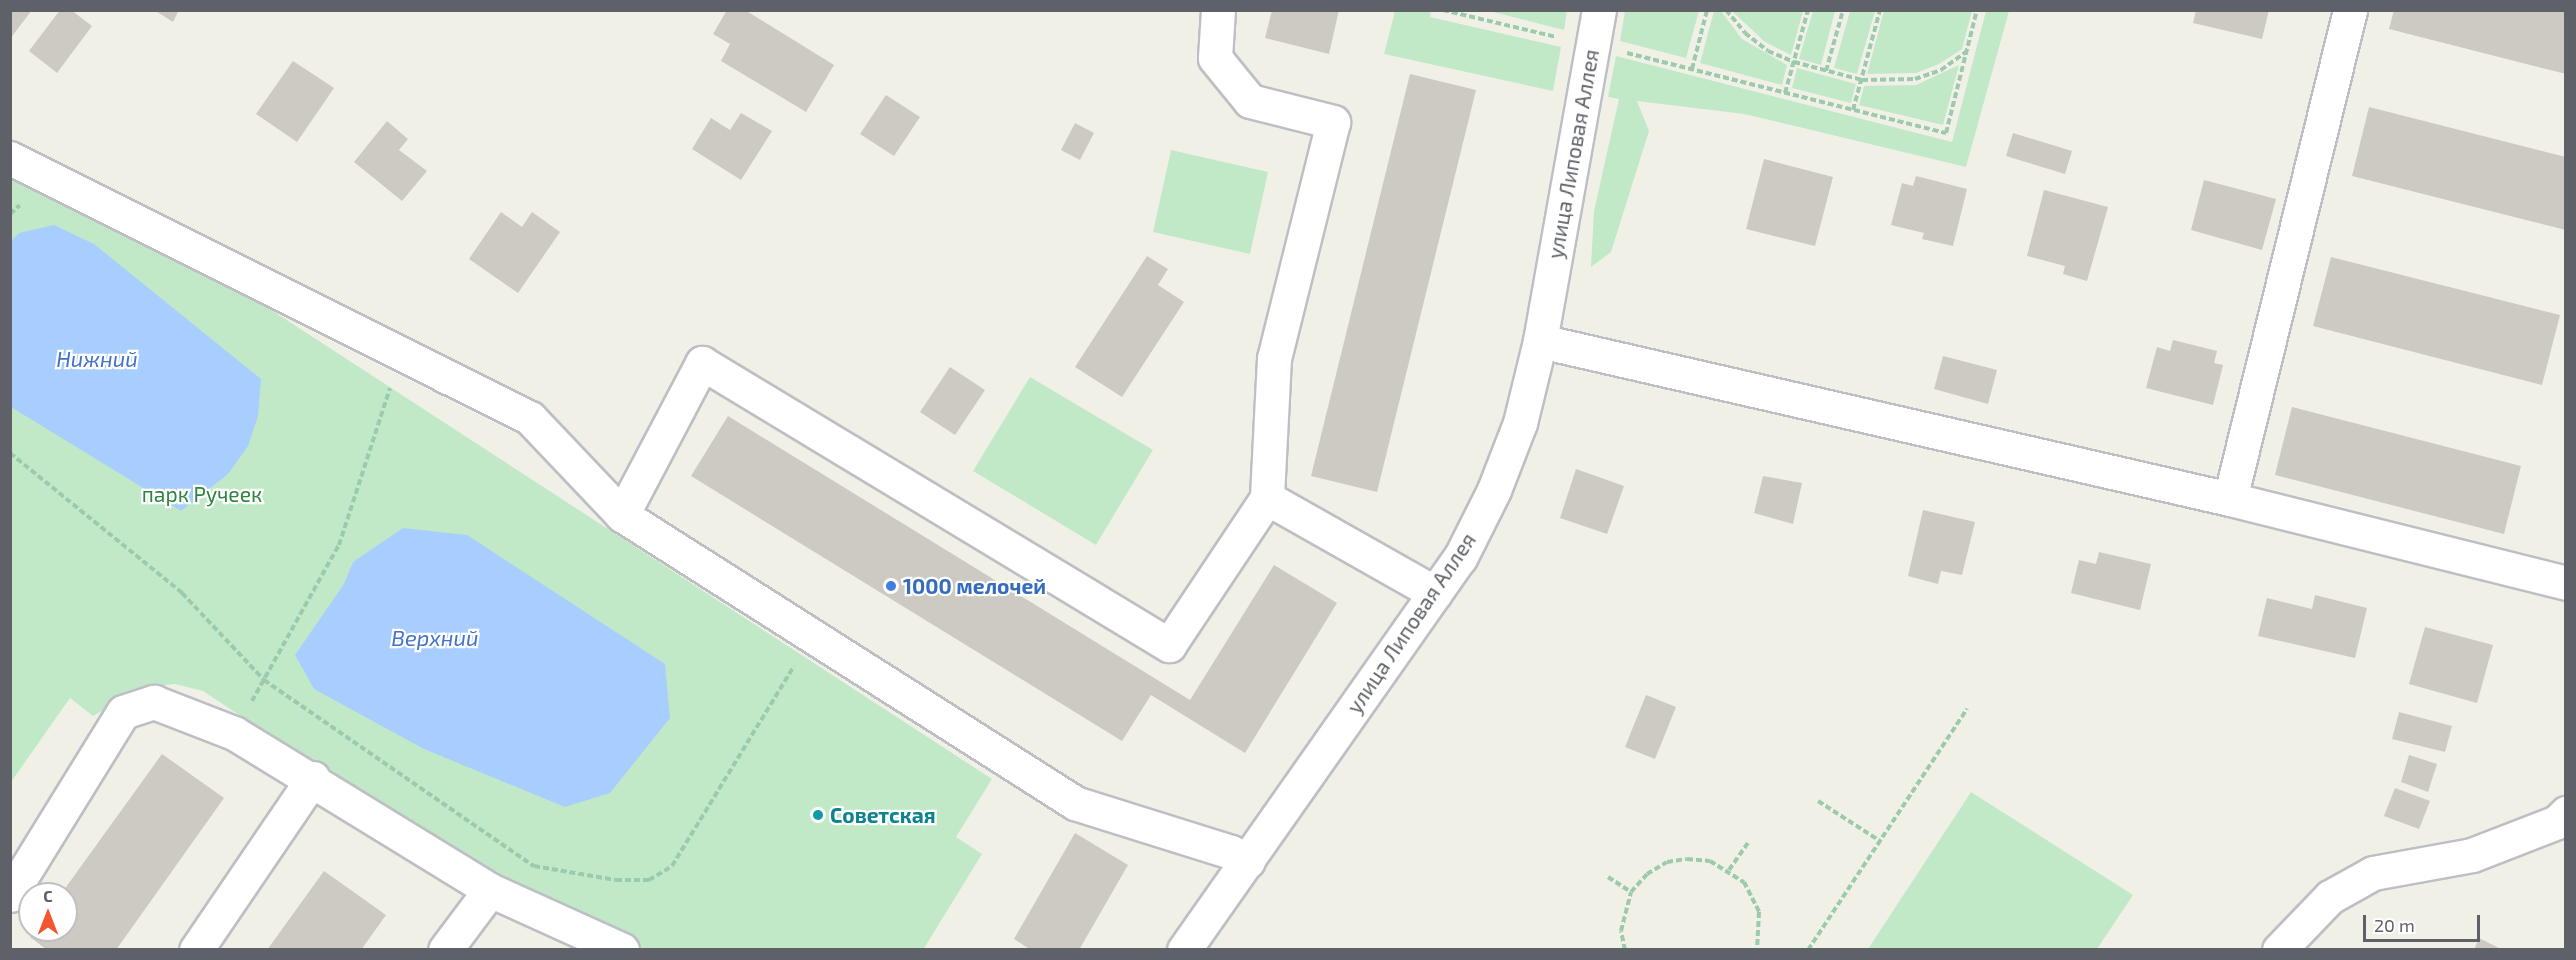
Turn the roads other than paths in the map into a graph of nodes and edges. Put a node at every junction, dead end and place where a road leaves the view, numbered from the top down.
1 (1218, 10) edge
2 (1599, 10) edge
3 (2350, 10) edge
4 (10, 158) edge
5 (1540, 340) junction
6 (1267, 498) junction
7 (2230, 499) junction
8 (622, 515) junction
9 (2565, 583) edge
10 (1435, 593) junction
11 (313, 778) junction
12 (2565, 813) edge
13 (1248, 861) junction
14 (490, 890) junction
15 (10, 895) edge
16 (196, 950) edge
17 (445, 950) edge
18 (622, 950) edge
19 (1184, 950) edge
20 (2279, 950) edge

1 - 6 street
2 - 5 street, улица Липовая Аллея
3 - 7 street
4 - 8 street
5 - 7 street
5 - 10 street, улица Липовая Аллея
6 - 8 street
6 - 10 street
7 - 9 street
8 - 13 street
10 - 13 street, улица Липовая Аллея
11 - 14 street
11 - 15 street
11 - 16 street
12 - 20 street
13 - 19 street, улица Липовая Аллея
14 - 17 street
14 - 18 street

